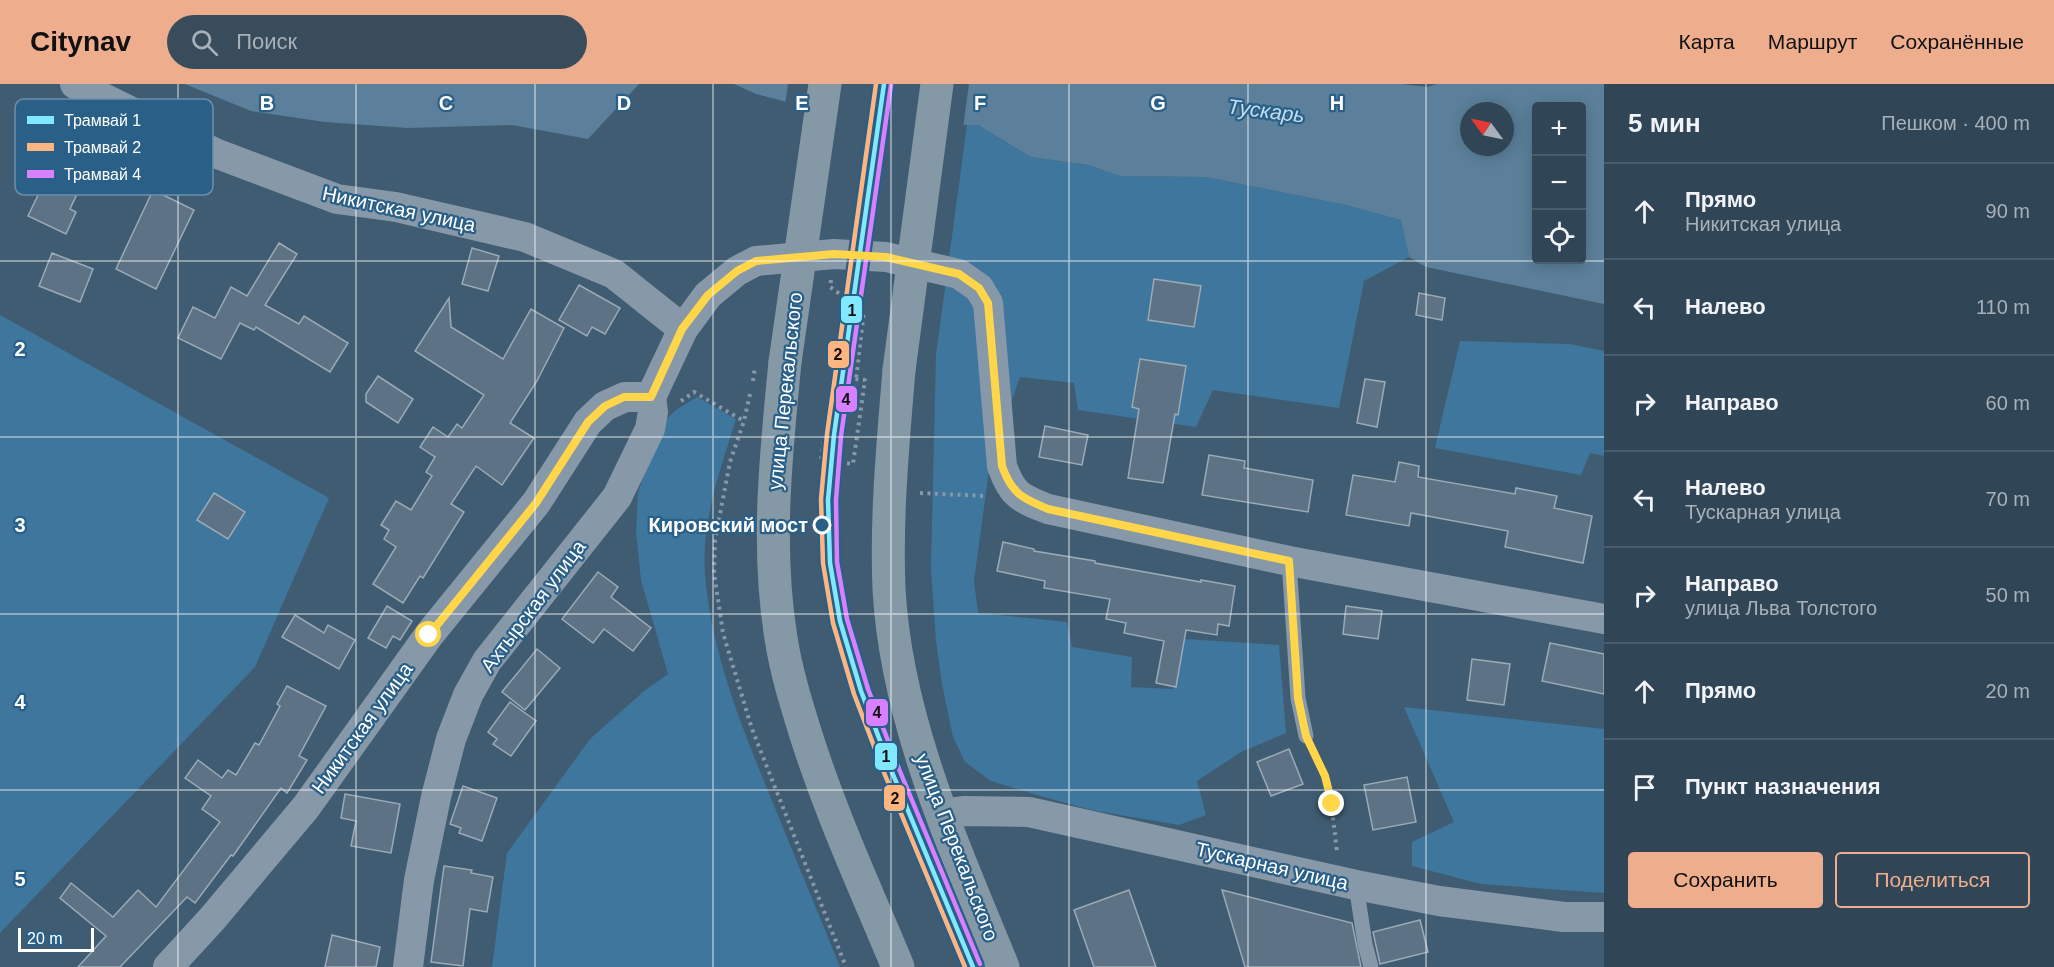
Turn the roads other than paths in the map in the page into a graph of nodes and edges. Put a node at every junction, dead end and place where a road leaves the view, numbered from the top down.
1 (75, 84) edge
2 (825, 84) edge
3 (937, 84) edge
4 (105, 99) edge
5 (213, 152) edge
6 (682, 329) junction
7 (664, 400) junction
8 (1289, 561) junction
9 (1604, 618) edge
10 (1306, 736) road end
11 (941, 814) junction
12 (1356, 885) junction
13 (1604, 917) edge
14 (168, 967) edge
15 (408, 967) edge
16 (898, 967) edge
17 (1003, 967) edge
18 (1371, 967) edge

1 - 4 street, Никитская улица
2 - 16 main road, улица Перекальского, bridge
3 - 11 main road, улица Перекальского, bridge
5 - 6 street, Никитская улица
6 - 7 street
6 - 8 street
7 - 14 street, Никитская улица
7 - 15 street, Ахтырская улица
8 - 9 street
8 - 10 lane
11 - 12 street, Тускарная улица
11 - 17 main road, улица Перекальского
12 - 13 street, Тускарная улица
12 - 18 lane

